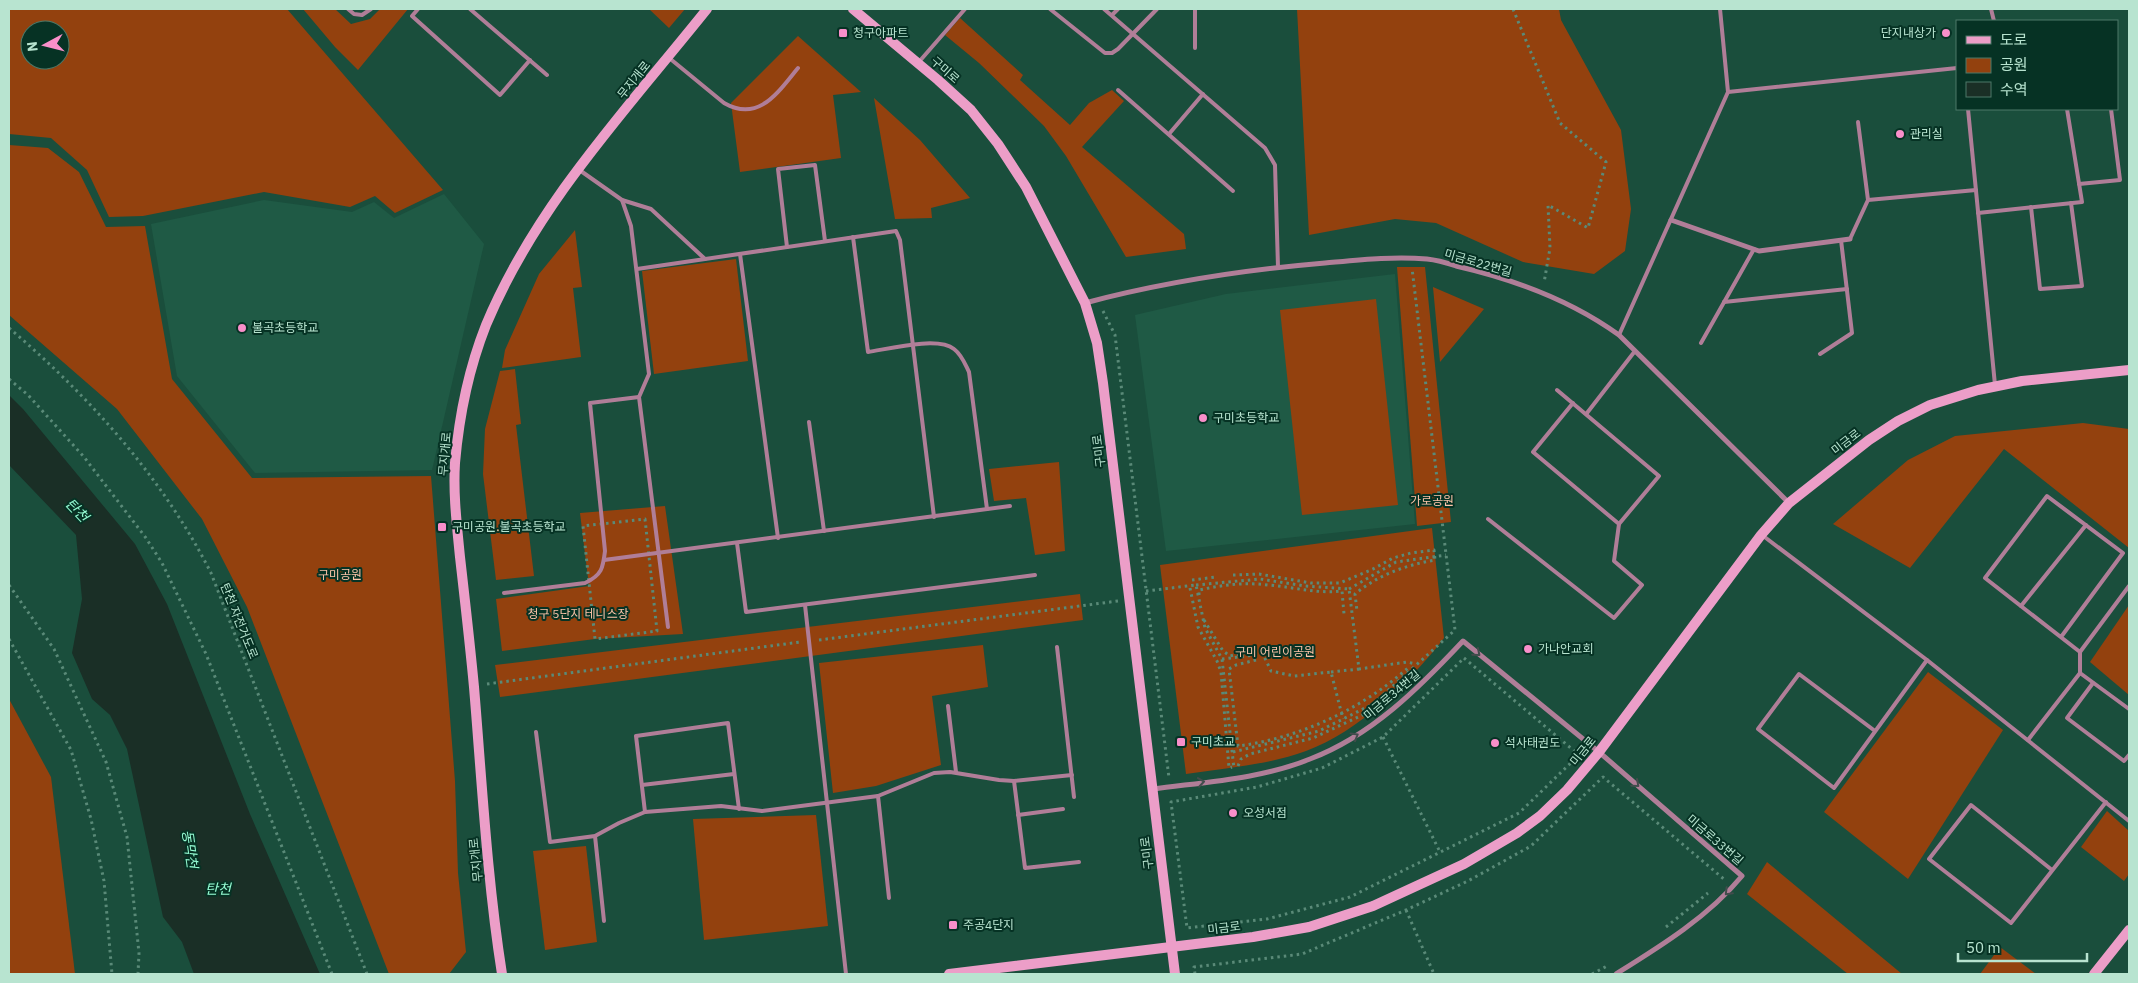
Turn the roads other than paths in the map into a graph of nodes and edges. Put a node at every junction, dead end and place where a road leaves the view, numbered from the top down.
1 (348, 9) edge
2 (370, 9) edge
3 (418, 9) edge
4 (470, 9) edge
5 (707, 9) edge
6 (853, 9) edge
7 (965, 9) edge
8 (1050, 9) edge
9 (1104, 9) edge
10 (1118, 9) edge
11 (1157, 9) edge
12 (1195, 9) edge
13 (1720, 9) edge
14 (1112, 15) junction
15 (1133, 34) junction
16 (1195, 48) dead end
17 (668, 57) junction
18 (530, 60) junction
19 (918, 63) junction
20 (798, 68) dead end
21 (1956, 68) edge
22 (547, 75) dead end
23 (1118, 90) dead end
24 (1728, 92) junction
25 (1203, 94) junction
26 (1968, 110) edge
27 (2067, 110) edge
28 (2111, 110) edge
29 (1858, 122) dead end
30 (1169, 134) junction
31 (578, 169) junction
32 (2079, 184) junction
33 (1976, 190) junction
34 (1233, 191) dead end
35 (622, 200) junction
36 (1868, 200) junction
37 (2071, 203) junction
38 (2031, 207) junction
39 (1978, 213) junction
40 (1671, 220) junction
41 (853, 237) junction
42 (1850, 239) joint
43 (1841, 240) junction
44 (825, 241) junction
45 (787, 247) junction
46 (1754, 249) junction
47 (740, 254) junction
48 (705, 259) junction
49 (1278, 267) junction
50 (637, 269) junction
51 (1847, 289) junction
52 (1724, 302) junction
53 (1086, 303) junction
54 (1619, 336) junction
55 (1701, 343) dead end
56 (913, 346) junction
57 (1635, 352) junction
58 (1820, 354) dead end
59 (2129, 370) edge
60 (1995, 387) junction
61 (1557, 390) dead end
62 (639, 397) junction
63 (1574, 403) junction
64 (1586, 413) junction
65 (809, 422) dead end
66 (1789, 503) junction
67 (1010, 506) dead end
68 (987, 509) junction
69 (934, 517) junction
70 (1488, 519) dead end
71 (1619, 524) junction
72 (2086, 525) junction
73 (824, 531) junction
74 (1761, 534) junction
75 (778, 538) junction
76 (737, 543) junction
77 (659, 553) junction
78 (604, 560) junction
79 (1036, 575) dead end
80 (2129, 586) edge
81 (504, 593) dead end
82 (805, 604) junction
83 (2021, 606) junction
84 (668, 627) dead end
85 (2061, 637) junction
86 (1057, 647) dead end
87 (2080, 652) junction
88 (1927, 660) junction
89 (2080, 673) junction
90 (2093, 683) junction
91 (948, 706) dead end
92 (2129, 710) edge
93 (1875, 730) junction
94 (536, 732) dead end
95 (2028, 740) junction
96 (1599, 752) junction
97 (2129, 755) edge
98 (956, 772) junction
99 (734, 774) junction
100 (1072, 774) junction
101 (1014, 781) junction
102 (642, 785) junction
103 (1152, 789) junction
104 (878, 796) junction
105 (1074, 797) dead end
106 (2106, 802) junction
107 (828, 803) junction
108 (739, 809) junction
109 (1063, 809) dead end
110 (645, 812) junction
111 (1018, 815) junction
112 (2129, 821) edge
113 (595, 836) junction
114 (1079, 862) dead end
115 (2052, 870) junction
116 (889, 898) dead end
117 (604, 921) dead end
118 (2129, 930) edge
119 (1172, 948) junction
120 (502, 974) edge
121 (846, 974) edge
122 (949, 974) edge
123 (1175, 974) edge
124 (1616, 974) edge
125 (2094, 974) edge

1 - 2 lane
3 - 18 lane
4 - 18 lane
5 - 17 street, 무지개로
6 - 19 street, 구미로
7 - 19 lane
8 - 15 lane
9 - 14 lane
10 - 14 lane
11 - 15 lane
12 - 16 lane
13 - 24 lane
14 - 15 lane
15 - 25 lane
17 - 20 lane
17 - 31 street, 무지개로
18 - 22 lane
19 - 53 street, 구미로
21 - 24 lane
23 - 30 lane
24 - 40 lane
25 - 30 lane
25 - 49 lane
26 - 33 lane
27 - 32 lane
28 - 32 lane
29 - 36 lane
30 - 34 lane
31 - 35 lane
31 - 120 street, 무지개로
32 - 37 lane
33 - 36 lane
33 - 39 lane
35 - 48 lane
35 - 50 lane
36 - 42 lane
37 - 38 lane
37 - 38 lane
38 - 39 lane
39 - 60 lane
40 - 46 street
40 - 54 lane
41 - 44 lane
41 - 56 lane
41 - 56 lane
42 - 43 street
43 - 46 street
43 - 51 lane
44 - 45 lane
44 - 45 lane
45 - 47 lane
46 - 52 lane
47 - 48 lane
47 - 75 lane
48 - 50 lane
49 - 53 street, 미금로22번길
49 - 54 street, 미금로22번길
50 - 62 lane
51 - 52 lane
51 - 58 lane
52 - 55 lane
53 - 103 street, 구미로
54 - 57 street, 미금로22번길
56 - 68 lane
56 - 69 lane
57 - 64 lane
57 - 66 street, 미금로22번길
59 - 60 street, 미금로
60 - 66 street, 미금로
61 - 63 lane
62 - 77 lane
62 - 78 lane
63 - 64 lane
63 - 71 lane
64 - 71 lane
65 - 73 lane
66 - 74 street, 미금로
67 - 68 lane
68 - 69 lane
69 - 73 lane
70 - 71 lane
72 - 83 lane
72 - 83 lane
72 - 85 lane
73 - 75 lane
74 - 88 lane
74 - 96 street, 미금로
75 - 76 lane
76 - 77 lane
76 - 82 lane
77 - 78 lane
77 - 84 lane
78 - 81 lane
79 - 82 lane
80 - 87 lane
82 - 107 lane
83 - 85 lane
85 - 87 lane
86 - 100 lane
87 - 89 lane
88 - 93 lane
88 - 95 lane
89 - 90 lane
89 - 95 lane
90 - 92 lane
90 - 97 lane
91 - 98 lane
93 - 93 lane
94 - 113 lane
95 - 106 lane
103 -> 96 street, 미금로34번길
96 - 119 street, 미금로
96 -> 124 street, 미금로33번길
98 - 101 lane
98 - 104 lane
99 - 102 lane
99 - 102 lane
99 - 108 lane
100 - 101 lane
100 - 105 lane
101 - 111 lane
102 - 110 lane
103 - 119 street, 구미로
104 - 107 lane
104 - 116 lane
106 - 112 lane
106 - 115 lane
107 - 108 lane
107 - 121 lane
108 - 110 lane
109 - 111 lane
110 - 113 lane
111 - 114 lane
113 - 117 lane
115 - 115 lane
118 - 125 street
119 - 122 street, 미금로
119 - 123 street, 구미로

